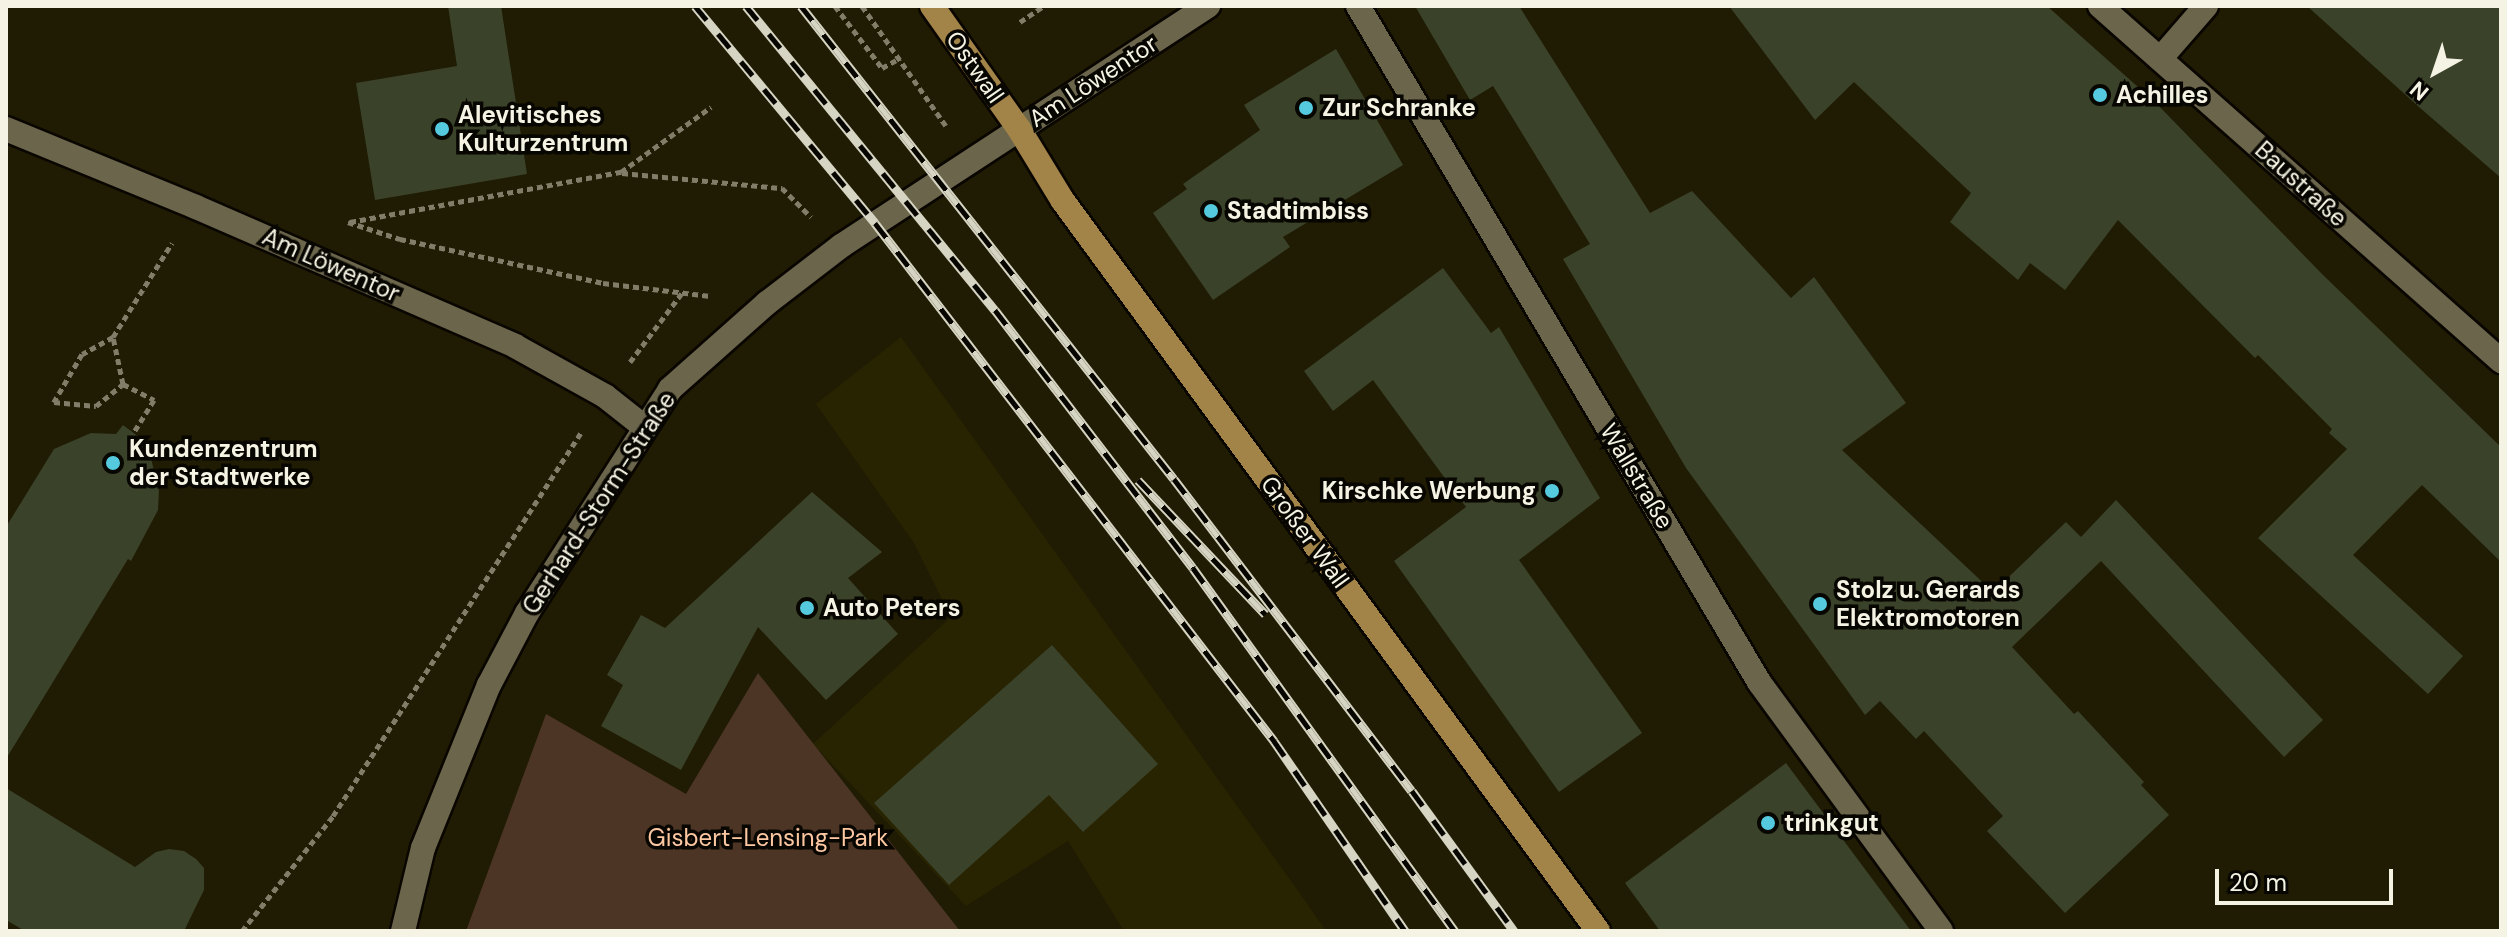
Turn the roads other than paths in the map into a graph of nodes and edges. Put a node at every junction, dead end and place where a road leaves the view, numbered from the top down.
1 (932, 6) edge
2 (1208, 6) edge
3 (1358, 6) edge
4 (2100, 6) edge
5 (2206, 6) edge
6 (2160, 59) junction
7 (6, 129) edge
8 (1019, 129) junction
9 (2501, 361) edge
10 (643, 426) junction
11 (403, 931) edge
12 (1598, 931) edge
13 (1941, 931) edge

1 - 8 main road, Ostwall
2 - 8 street, Am Löwentor
3 - 13 street, Wallstraße
4 - 6 street, Baustraße
5 - 6 street
6 - 9 street, Baustraße
7 - 10 street, Am Löwentor
8 - 10 street, Gerhard-Storm-Straße
8 - 12 main road, Großer Wall
10 - 11 street, Gerhard-Storm-Straße

